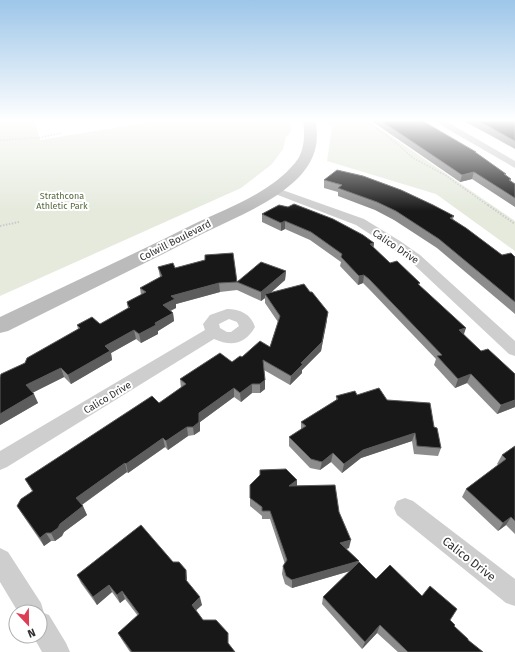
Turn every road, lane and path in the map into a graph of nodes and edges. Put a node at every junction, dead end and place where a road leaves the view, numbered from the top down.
1 (309, 150) edge
2 (405, 150) edge
3 (491, 150) edge
4 (515, 164) edge
5 (274, 190) junction
6 (19, 222) dead end
7 (515, 224) edge
8 (0, 226) edge
9 (0, 326) edge
10 (214, 332) dead end
11 (515, 350) edge
12 (0, 461) edge
13 (405, 508) dead end
14 (0, 560) edge
15 (515, 594) edge
16 (27, 604) edge
17 (48, 637) edge
18 (57, 652) edge

1 - 5 street, Colwill Boulevard
2 - 7 path
3 - 4 street
5 - 9 street, Colwill Boulevard
5 - 11 street, Calico Drive
6 - 8 path
10 - 12 street, Calico Drive
13 - 15 street, Calico Drive
14 - 16 street
17 - 18 street

